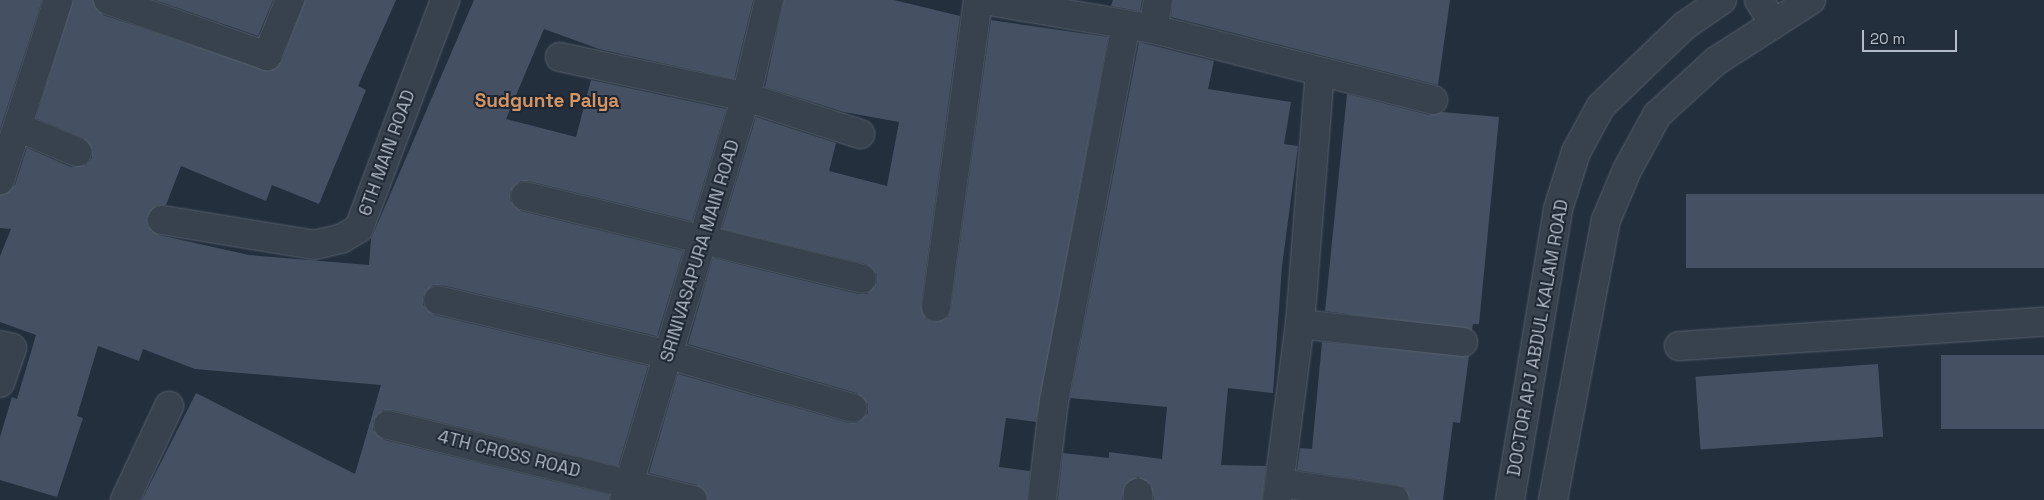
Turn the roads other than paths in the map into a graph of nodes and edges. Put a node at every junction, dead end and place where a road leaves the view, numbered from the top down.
1 (58, 0) edge
2 (108, 0) edge
3 (290, 0) edge
4 (445, 0) edge
5 (769, 0) edge
6 (978, 0) edge
7 (984, 0) edge
8 (1158, 0) edge
9 (1722, 0) edge
10 (1759, 0) edge
11 (1811, 0) edge
12 (1774, 24) junction
13 (1126, 25) junction
14 (1153, 30) junction
15 (560, 57) dead end
16 (1320, 72) junction
17 (746, 97) junction
18 (1433, 100) dead end
19 (14, 115) edge
20 (860, 134) dead end
21 (77, 152) dead end
22 (0, 180) edge
23 (525, 196) dead end
24 (162, 220) dead end
25 (703, 238) junction
26 (862, 279) dead end
27 (438, 300) dead end
28 (936, 307) dead end
29 (2044, 322) edge
30 (1300, 324) junction
31 (1463, 342) dead end
32 (0, 345) edge
33 (1678, 346) dead end
34 (670, 355) junction
35 (0, 383) edge
36 (169, 406) dead end
37 (853, 408) dead end
38 (388, 425) dead end
39 (626, 492) edge
40 (1278, 492) edge
41 (125, 500) edge
42 (694, 500) edge
43 (1042, 500) edge
44 (1395, 500) edge
45 (1510, 500) edge
46 (1553, 500) edge

1 - 19 street
2 - 3 street
4 - 24 street, 6TH MAIN ROAD
5 - 17 street, SRINIVASAPURA MAIN ROAD
6 - 28 street
7 - 13 street
8 - 14 street
9 - 45 street, DOCTOR APJ ABDUL KALAM ROAD
10 - 12 street
11 - 12 street
12 - 46 street
13 - 14 street
13 - 43 street
14 - 16 street
15 - 17 street
16 - 18 street
16 - 30 street
17 - 20 street
17 - 25 street, SRINIVASAPURA MAIN ROAD
19 - 21 street
19 - 22 street
23 - 25 street
25 - 26 street
25 - 34 street, SRINIVASAPURA MAIN ROAD
27 - 34 street
29 - 33 street
30 - 31 street
30 - 40 street
32 - 35 street
34 - 37 street
34 - 39 street, SRINIVASAPURA MAIN ROAD
36 - 41 street
38 - 39 street, 4TH CROSS ROAD
39 - 42 street, 4TH CROSS ROAD
40 - 44 street

